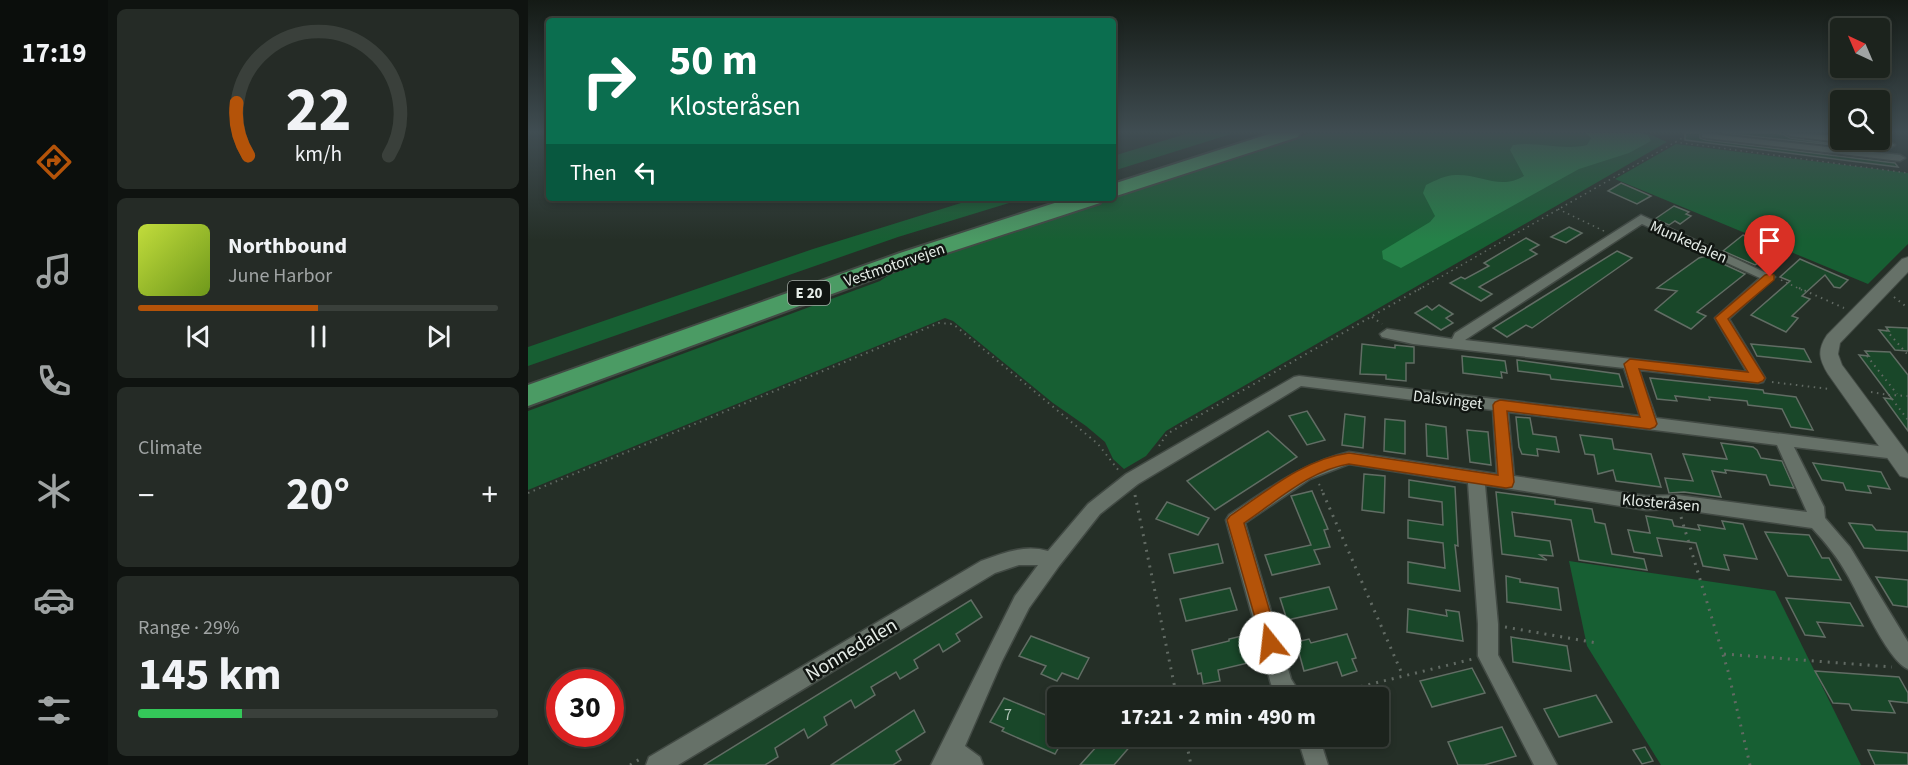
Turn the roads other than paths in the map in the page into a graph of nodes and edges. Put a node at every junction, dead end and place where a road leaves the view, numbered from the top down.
1 (1151, 169) edge
2 (1181, 169) edge
3 (1116, 180) edge
4 (1116, 190) edge
5 (1051, 201) edge
6 (1083, 201) edge
7 (1908, 262) edge
8 (1387, 334) dead end
9 (1456, 344) junction
10 (1630, 364) junction
11 (528, 383) edge
12 (528, 396) edge
13 (1500, 405) junction
14 (1650, 424) junction
15 (1783, 440) junction
16 (1902, 462) edge
17 (1476, 477) junction
18 (1506, 482) junction
19 (1817, 521) junction
20 (1052, 560) junction
21 (1902, 663) edge
22 (1287, 687) edge
23 (1311, 747) edge
24 (947, 757) edge
25 (657, 765) edge
26 (972, 765) edge
27 (1317, 765) edge
28 (1546, 765) edge

1 - 3 highway
2 - 4 highway
5 - 11 highway, Vestmotorvejen / E 20
6 - 12 highway, Vestmotorvejen / E 20
7 - 16 street
8 - 9 street
9 - 10 street
9 - 10 street, Munkedalen
10 - 14 street
13 - 14 street, Dalsvinget
13 - 18 street
13 - 20 street, Dalsvinget
14 - 15 street, Dalsvinget
15 - 16 street, Dalsvinget
15 - 19 street
17 - 18 street, Klosteråsen
17 - 22 street, Klosteråsen
17 - 28 street
18 - 19 street, Klosteråsen
19 - 21 street
20 - 24 street
20 - 25 street, Nonnedalen
23 - 27 street
24 - 26 street

